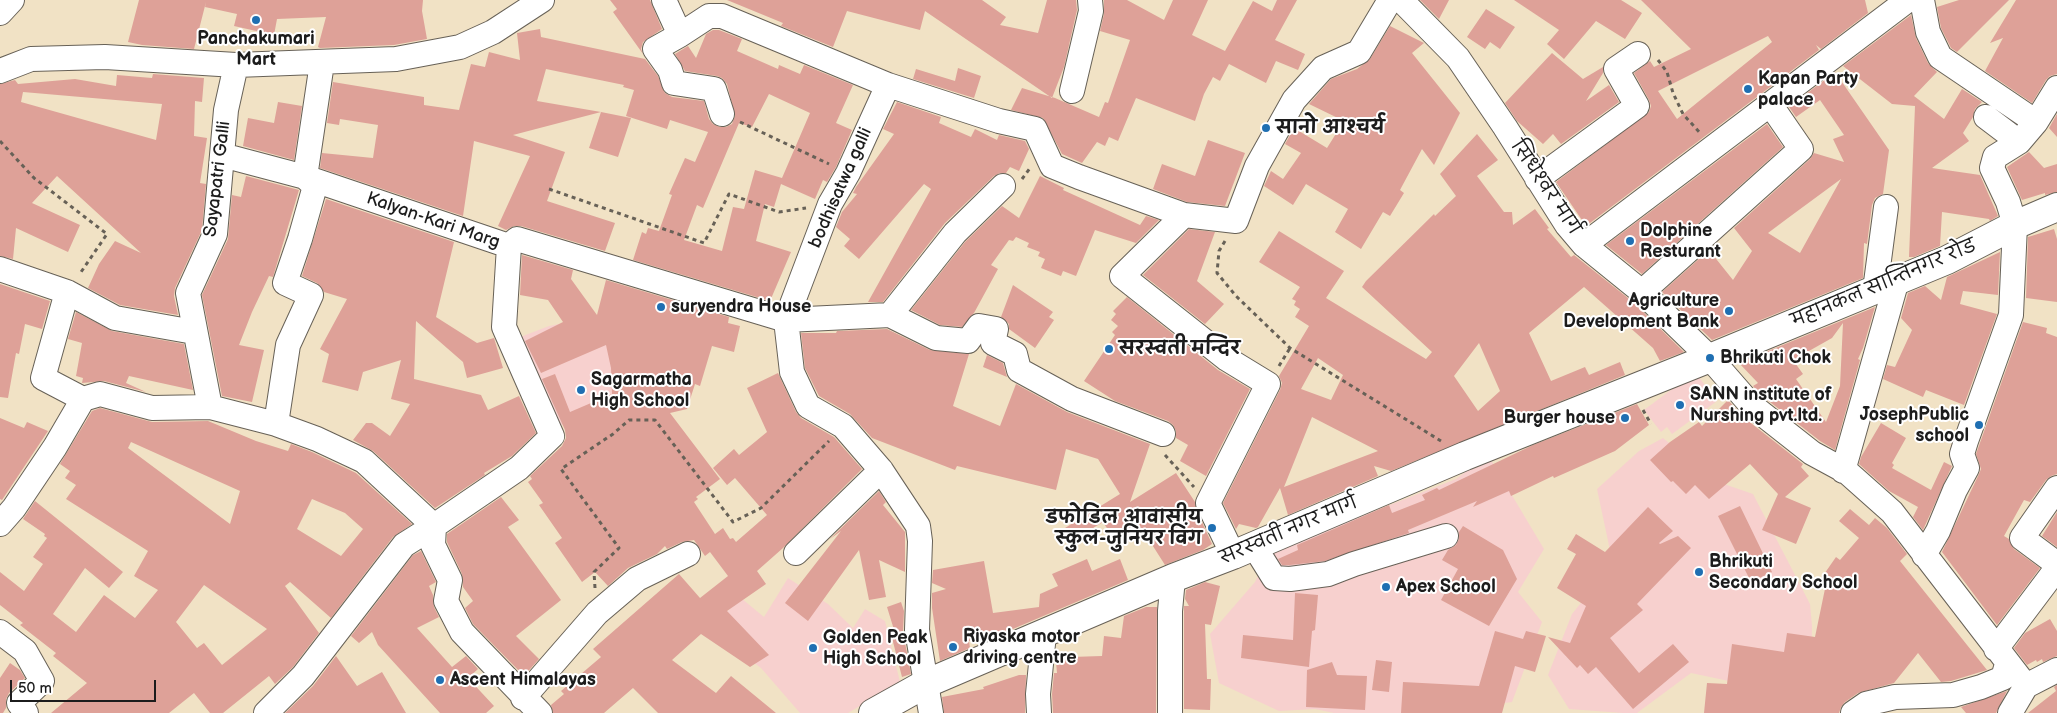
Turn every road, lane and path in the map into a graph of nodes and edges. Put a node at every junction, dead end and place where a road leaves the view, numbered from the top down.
1 (12, 0) edge
2 (542, 0) edge
3 (664, 0) edge
4 (1090, 0) edge
5 (1390, 0) edge
6 (1401, 0) edge
7 (1908, 0) edge
8 (1922, 0) edge
9 (0, 12) edge
10 (680, 35) junction
11 (1638, 54) joint
12 (322, 63) junction
13 (236, 65) junction
14 (0, 71) edge
15 (888, 85) junction
16 (2057, 88) edge
17 (1072, 91) dead end
18 (1770, 104) junction
19 (722, 114) joint
20 (1986, 118) dead end
21 (2036, 122) junction
22 (0, 140) edge
23 (2019, 142) junction
24 (1713, 147) junction
25 (222, 155) junction
26 (848, 173) junction
27 (304, 177) junction
28 (1536, 179) junction
29 (1003, 186) dead end
30 (549, 189) dead end
31 (1886, 207) dead end
32 (2057, 207) edge
33 (779, 212) dead end
34 (1184, 215) junction
35 (1236, 221) junction
36 (2016, 225) junction
37 (1584, 245) junction
38 (509, 246) junction
39 (0, 268) edge
40 (1886, 285) junction
41 (68, 292) junction
42 (1642, 292) junction
43 (890, 316) junction
44 (786, 320) junction
45 (194, 332) junction
46 (1710, 358) junction
47 (83, 399) junction
48 (210, 408) junction
49 (276, 424) junction
50 (843, 426) junction
51 (1163, 434) joint
52 (1465, 456) junction
53 (880, 470) junction
54 (1843, 471) junction
55 (2057, 488) edge
56 (1208, 503) junction
57 (0, 524) edge
58 (434, 526) junction
59 (1446, 536) dead end
60 (1243, 550) junction
61 (796, 553) dead end
62 (688, 554) dead end
63 (1924, 555) junction
64 (2057, 566) edge
65 (1173, 578) junction
66 (597, 613) junction
67 (0, 632) edge
68 (1044, 634) junction
69 (2001, 656) junction
70 (2057, 670) edge
71 (925, 684) junction
72 (2026, 686) junction
73 (532, 705) edge
74 (26, 713) edge
75 (266, 713) edge
76 (873, 713) edge
77 (931, 713) edge
78 (1039, 713) edge
79 (1170, 713) edge
80 (1852, 713) edge
81 (2010, 713) edge

1 - 9 street
2 - 12 street
3 - 10 street
4 - 17 street
5 - 35 street
6 - 28 street, सिधेश्वर मार्ग
7 - 18 street
8 - 21 street
10 - 15 street
10 - 19 street
11 - 24 path
11 - 28 street
12 - 13 street
12 - 27 street
13 - 14 street
13 - 25 street, Sayapatri Galli
15 - 26 street, bodhisatwa galli
15 - 34 street
16 - 21 street
18 - 24 street
18 - 42 street
19 - 26 path
20 - 23 street
21 - 23 street
22 - 41 path
23 - 36 street
24 - 37 street
25 - 27 street, Kalyan-Kari Marg
25 - 45 street, Sayapatri Galli
26 - 44 street, bodhisatwa galli
27 - 38 street, Kalyan-Kari Marg
27 - 49 street
28 - 37 street, सिधेश्वर मार्ग
29 - 43 street
30 - 33 path
31 - 40 street
32 - 36 main road, महानकल सान्तिनगर रोड
34 - 35 street
34 - 56 street
35 - 52 path
36 - 40 main road, महानकल सान्तिनगर रोड
36 - 63 street
37 - 42 street, सिधेश्वर मार्ग
38 - 44 street, Kalyan-Kari Marg
38 - 58 street
39 - 41 street
40 - 46 main road, महानकल सान्तिनगर रोड
40 - 54 street
41 - 45 street
41 - 47 street
42 - 46 street, सिधेश्वर मार्ग
43 - 44 street
43 - 51 street
44 - 50 street, bodhisatwa galli
45 - 48 street, Sayapatri Galli
46 - 52 main road, सरस्वती नगर मार्ग
46 - 54 street, सिधेश्वर मार्ग
47 - 48 street
47 - 57 street
48 - 49 street
49 - 58 street
50 - 53 street, bodhisatwa galli
50 - 66 path
51 - 56 path
52 - 60 main road, सरस्वती नगर मार्ग
53 - 61 street
53 - 71 street, bodhisatwa galli
54 - 63 street, सिधेश्वर मार्ग
55 - 64 street
56 - 60 street
58 - 73 street
58 - 75 street
59 - 60 street
60 - 65 main road, सरस्वती नगर मार्ग
62 - 66 street
63 - 69 street, सिधेश्वर मार्ग
64 - 69 street
65 - 68 main road, सरस्वती नगर मार्ग
65 - 79 street
66 - 73 street
67 - 74 street
68 - 71 main road, सरस्वती नगर मार्ग
68 - 78 street
69 - 72 street, सिधेश्वर मार्ग
69 - 80 street
70 - 72 street
71 - 76 main road, सरस्वती नगर मार्ग
71 - 77 street, bodhisatwa galli
72 - 81 street

